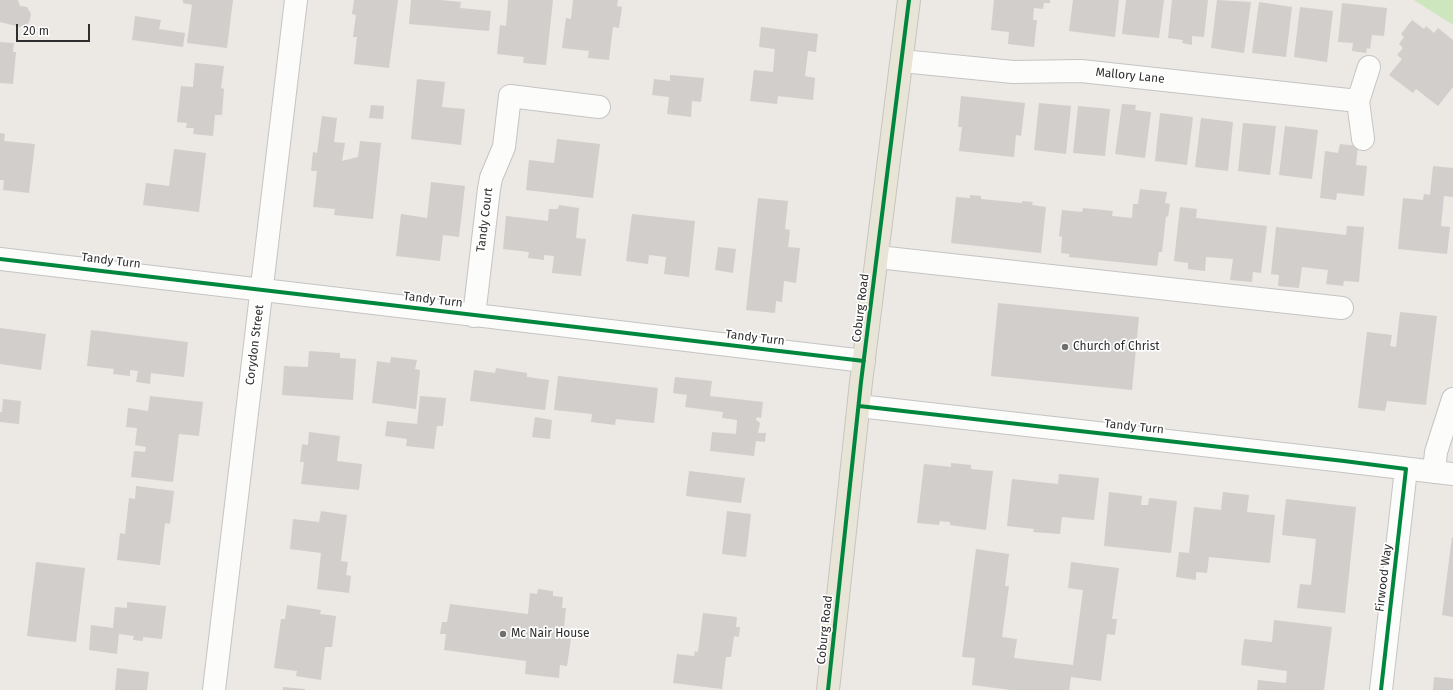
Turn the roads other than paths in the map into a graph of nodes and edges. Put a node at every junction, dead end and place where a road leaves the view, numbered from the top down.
1 (296, 0) edge
2 (909, 0) edge
3 (902, 61) junction
4 (1369, 67) dead end
5 (1358, 101) junction
6 (599, 108) dead end
7 (1363, 139) dead end
8 (878, 257) junction
9 (0, 258) edge
10 (262, 289) junction
11 (1342, 308) dead end
12 (474, 316) junction
13 (864, 361) junction
14 (1453, 399) edge
15 (859, 406) junction
16 (1406, 469) junction
17 (1443, 473) edge
18 (214, 690) edge
19 (828, 690) edge
20 (1380, 690) edge

1 - 10 street, Corydon Street
2 - 3 main road, Coburg Road
3 - 5 street, Mallory Lane
3 - 8 main road, Coburg Road
4 - 5 street
5 - 7 street
6 - 12 street, Tandy Court
8 - 11 street
8 - 13 main road, Coburg Road
9 - 10 street, Tandy Turn
10 - 12 street, Tandy Turn
10 - 18 street, Corydon Street
12 - 13 street, Tandy Turn
13 - 15 main road, Coburg Road
14 - 17 street
15 - 16 street, Tandy Turn
15 - 19 main road, Coburg Road
16 - 17 street, Tandy Turn
16 - 20 street, Firwood Way

